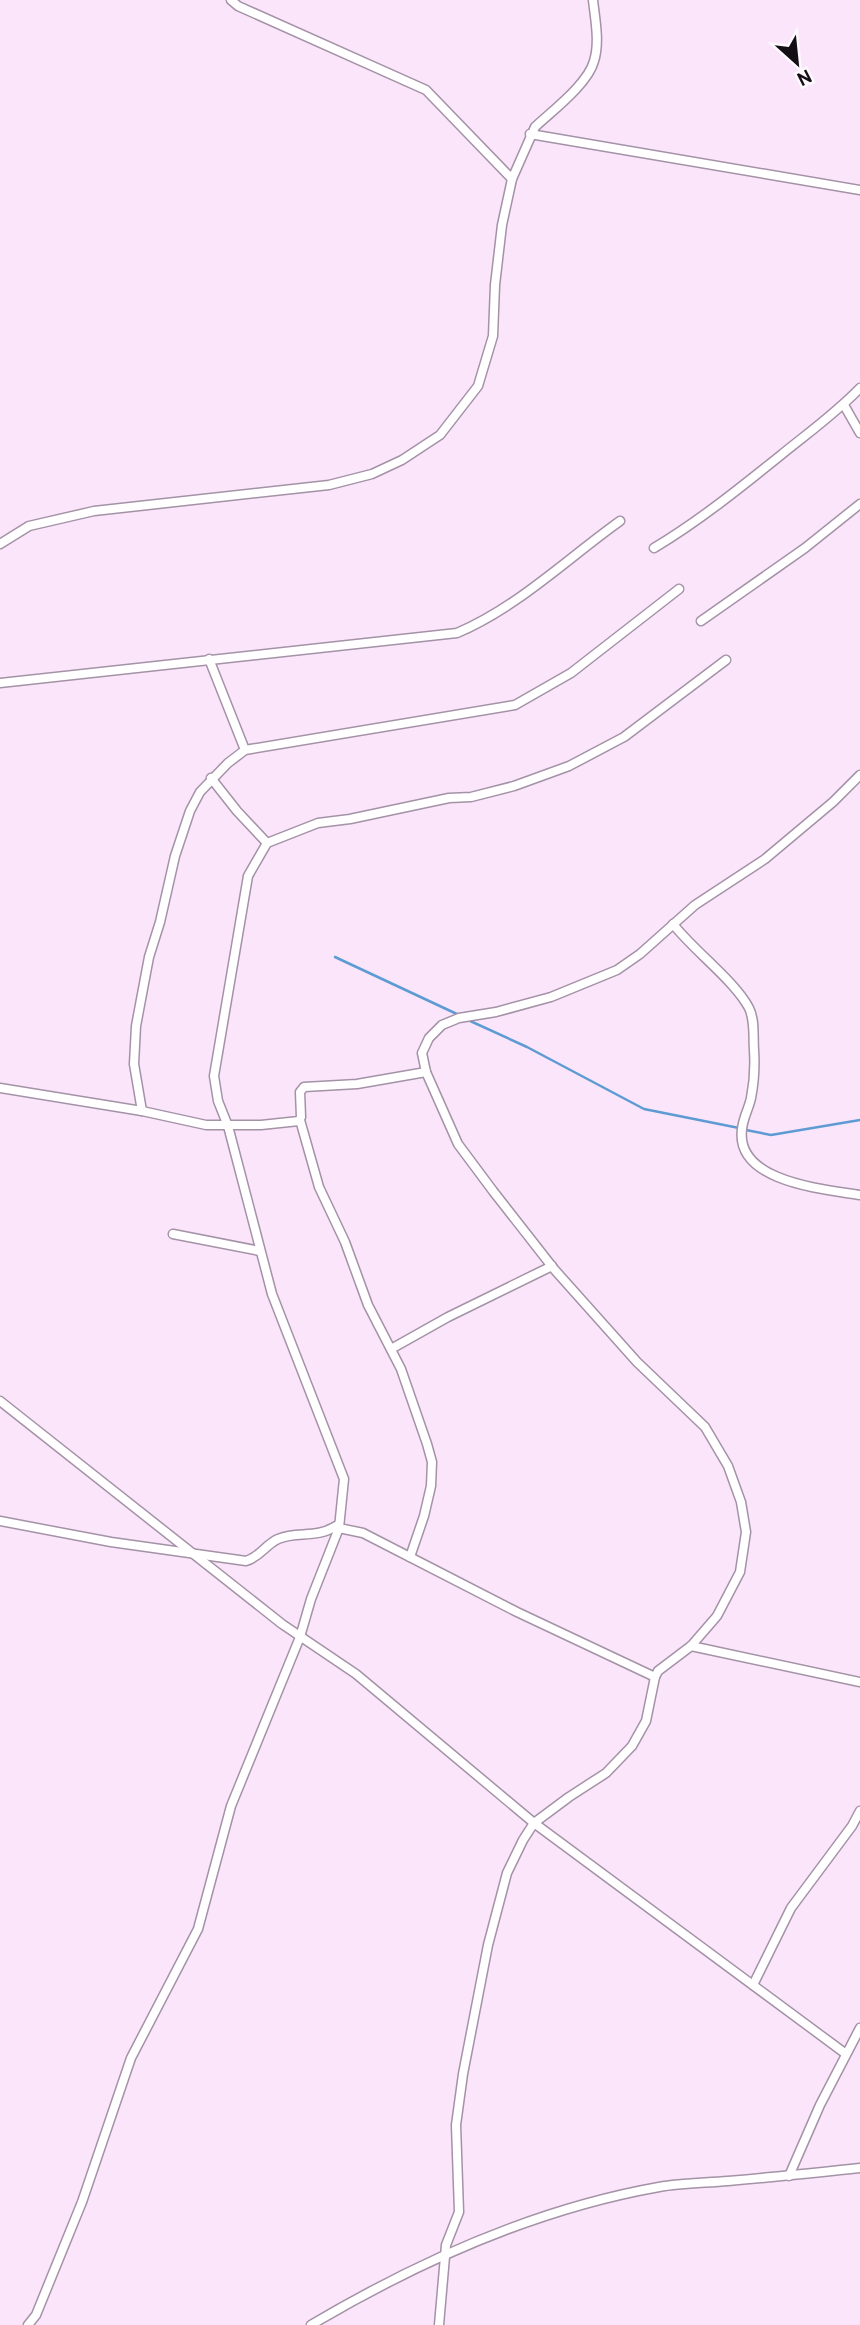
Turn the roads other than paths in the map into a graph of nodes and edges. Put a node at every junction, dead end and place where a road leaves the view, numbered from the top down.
1 (231, 0) edge
2 (593, 0) edge
3 (530, 134) junction
4 (512, 179) junction
5 (860, 190) edge
6 (860, 388) edge
7 (844, 405) junction
8 (860, 433) edge
9 (860, 504) edge
10 (621, 521) dead end
11 (0, 544) edge
12 (654, 548) dead end
13 (679, 589) dead end
14 (701, 621) dead end
15 (209, 659) junction
16 (726, 660) dead end
17 (0, 683) edge
18 (245, 750) junction
19 (860, 775) edge
20 (211, 778) junction
21 (267, 843) junction
22 (673, 924) junction
23 (426, 1072) junction
24 (0, 1088) edge
25 (142, 1111) junction
26 (300, 1120) junction
27 (228, 1126) junction
28 (860, 1195) edge
29 (173, 1234) dead end
30 (260, 1251) junction
31 (552, 1266) junction
32 (391, 1349) junction
33 (0, 1401) edge
34 (0, 1521) edge
35 (339, 1526) junction
36 (193, 1553) junction
37 (410, 1557) junction
38 (300, 1637) junction
39 (691, 1646) junction
40 (655, 1677) junction
41 (860, 1682) edge
42 (860, 1811) edge
43 (534, 1823) junction
44 (753, 1985) junction
45 (860, 2028) edge
46 (846, 2054) junction
47 (860, 2168) edge
48 (789, 2176) junction
49 (445, 2254) junction
50 (28, 2325) edge
51 (311, 2325) edge
52 (439, 2325) edge

1 - 4 street
2 - 3 street
3 - 4 street
3 - 5 street
4 - 11 street
6 - 7 street
7 - 8 street
7 - 12 street
9 - 14 street
10 - 15 street
13 - 18 street
15 - 17 street
15 - 18 street
16 - 21 street
18 - 20 street
19 - 22 street
20 - 21 street
20 - 25 street
21 - 27 street
22 - 23 street
22 - 28 street
23 - 26 street
23 - 31 street
24 - 25 street
25 - 27 street
26 - 27 street
26 - 32 street
27 - 30 street
29 - 30 street
30 - 35 street
31 - 32 street
31 - 39 street
32 - 37 street
33 - 36 street
34 - 36 street
35 - 36 street
35 - 37 street
35 - 38 street
36 - 38 street
37 - 40 street
38 - 43 street
38 - 50 street
39 - 40 street
39 - 41 street
40 - 43 street
42 - 44 street
43 - 44 street
43 - 49 street
44 - 46 street
45 - 46 street
46 - 48 street
47 - 48 street
48 - 49 street
49 - 51 street
49 - 52 street

